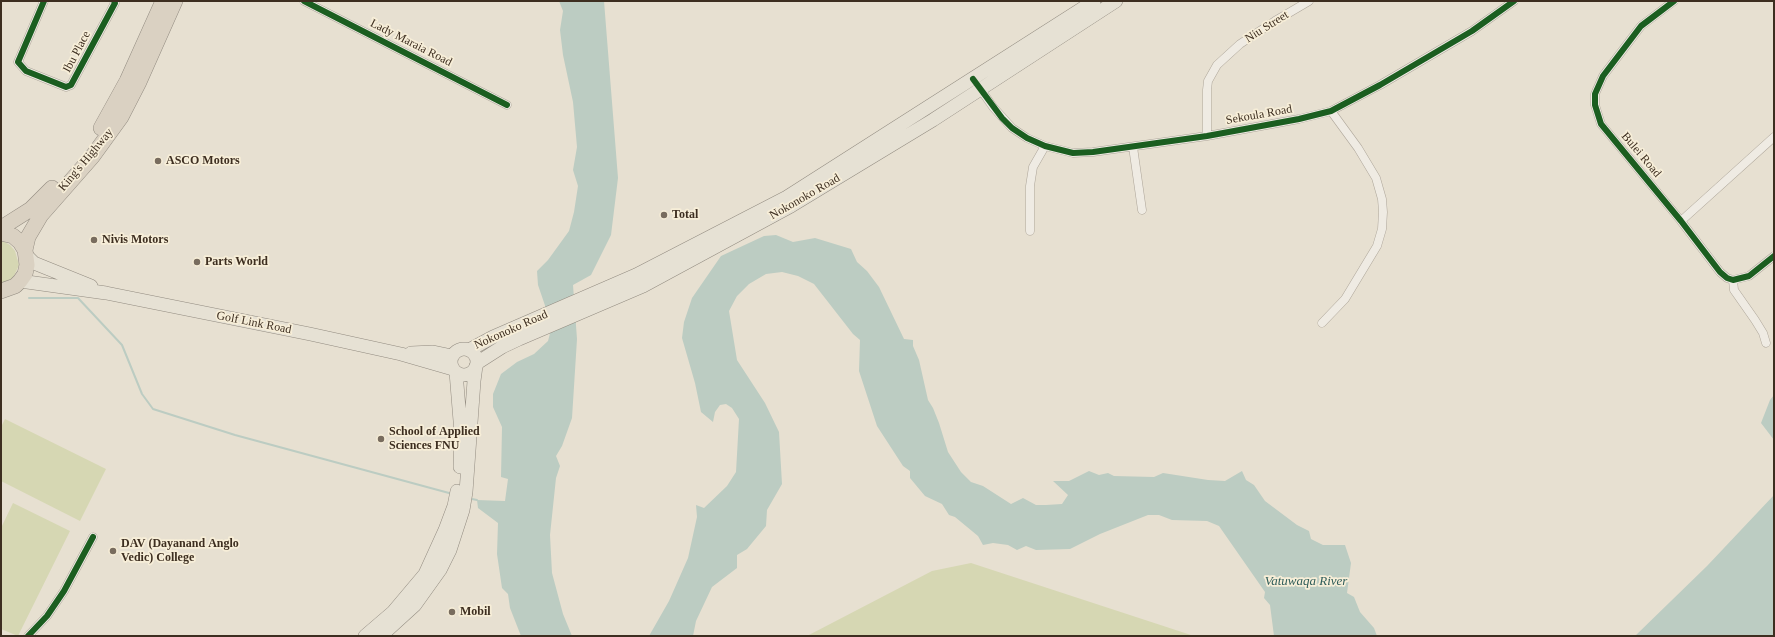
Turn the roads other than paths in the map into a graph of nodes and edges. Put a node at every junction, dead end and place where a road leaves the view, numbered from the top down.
1 (44, 1) edge
2 (114, 1) edge
3 (162, 1) edge
4 (175, 1) edge
5 (304, 1) edge
6 (1094, 1) edge
7 (1116, 1) edge
8 (1309, 1) edge
9 (1674, 1) edge
10 (1509, 2) edge
11 (976, 83) junction
12 (507, 105) dead end
13 (1331, 111) junction
14 (1207, 136) junction
15 (1774, 137) edge
16 (1045, 146) junction
17 (1132, 147) junction
18 (1142, 210) dead end
19 (1681, 221) junction
20 (1, 228) edge
21 (1030, 231) dead end
22 (1, 233) edge
23 (26, 253) junction
24 (1774, 256) edge
25 (1733, 280) junction
26 (12, 286) edge
27 (106, 293) junction
28 (1, 300) edge
29 (542, 323) junction
30 (1322, 323) dead end
31 (1766, 343) dead end
32 (469, 350) junction
33 (401, 354) junction
34 (452, 356) junction
35 (477, 365) junction
36 (454, 371) junction
37 (93, 537) dead end
38 (28, 636) edge
39 (365, 636) edge
40 (381, 636) edge

1 - 2 street, Ibu Place
3 - 20 highway, King's Highway
4 - 23 highway, King's Highway
5 - 12 street, Lady Maraia Road
6 - 11 main road, Nokonoko Road
7 - 11 main road, Nokonoko Road
8 - 14 street, Niu Street
9 - 19 street, Bulei Road
10 - 13 street, Sekoula Road
11 - 16 street, Sekoula Road
11 - 29 main road, Nokonoko Road
13 - 14 street, Sekoula Road
13 - 30 street
14 - 17 street, Sekoula Road
15 - 19 street
16 - 17 street, Sekoula Road
16 - 21 street
17 - 18 street
19 - 25 street, Bulei Road
22 - 23 highway
23 - 26 highway, King's Highway
23 - 27 main road, Golf Link Road
24 - 25 street
25 - 31 street
26 - 27 main road, Golf Link Road
26 - 28 highway
27 - 33 main road, Golf Link Road
29 - 32 main road, Nokonoko Road
29 - 35 main road, Nokonoko Road
32 - 34 main road
32 - 35 main road
33 - 34 main road, Golf Link Road
33 - 36 main road, Golf Link Road
34 - 36 main road
35 - 36 main road
35 - 40 main road
36 - 39 main road
37 - 38 street

